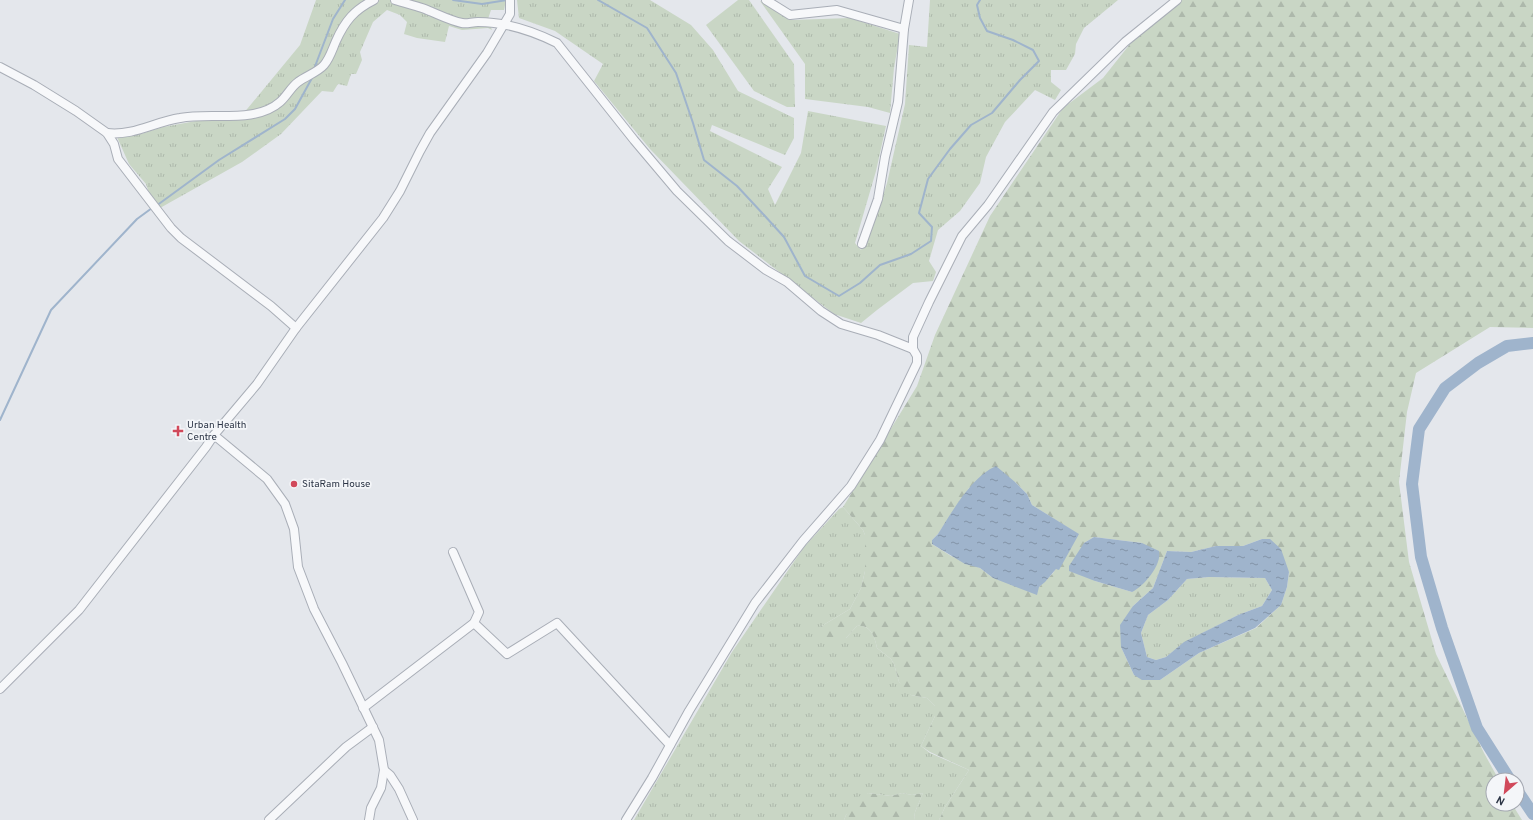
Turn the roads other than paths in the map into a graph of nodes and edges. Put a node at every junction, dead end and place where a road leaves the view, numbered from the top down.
1 (374, 0) edge
2 (395, 0) edge
3 (766, 0) edge
4 (909, 0) edge
5 (1177, 0) edge
6 (511, 3) edge
7 (503, 25) junction
8 (904, 29) junction
9 (0, 67) edge
10 (107, 133) junction
11 (862, 244) dead end
12 (296, 328) junction
13 (913, 350) junction
14 (214, 435) junction
15 (453, 552) dead end
16 (474, 623) junction
17 (0, 689) edge
18 (364, 708) junction
19 (373, 727) junction
20 (670, 745) junction
21 (384, 770) junction
22 (268, 820) edge
23 (369, 820) edge
24 (413, 820) edge
25 (626, 820) edge

1 - 10 street
2 - 7 street
3 - 8 street
4 - 8 street
5 - 13 street
6 - 7 street
7 - 12 street
7 - 13 street
8 - 11 street
9 - 10 street
10 - 12 street
12 - 14 street
13 - 20 street
14 - 17 street
14 - 18 street
15 - 16 street
16 - 18 street
16 - 20 street
18 - 19 street
19 - 21 street
19 - 22 street
20 - 25 street
21 - 23 street
21 - 24 street

